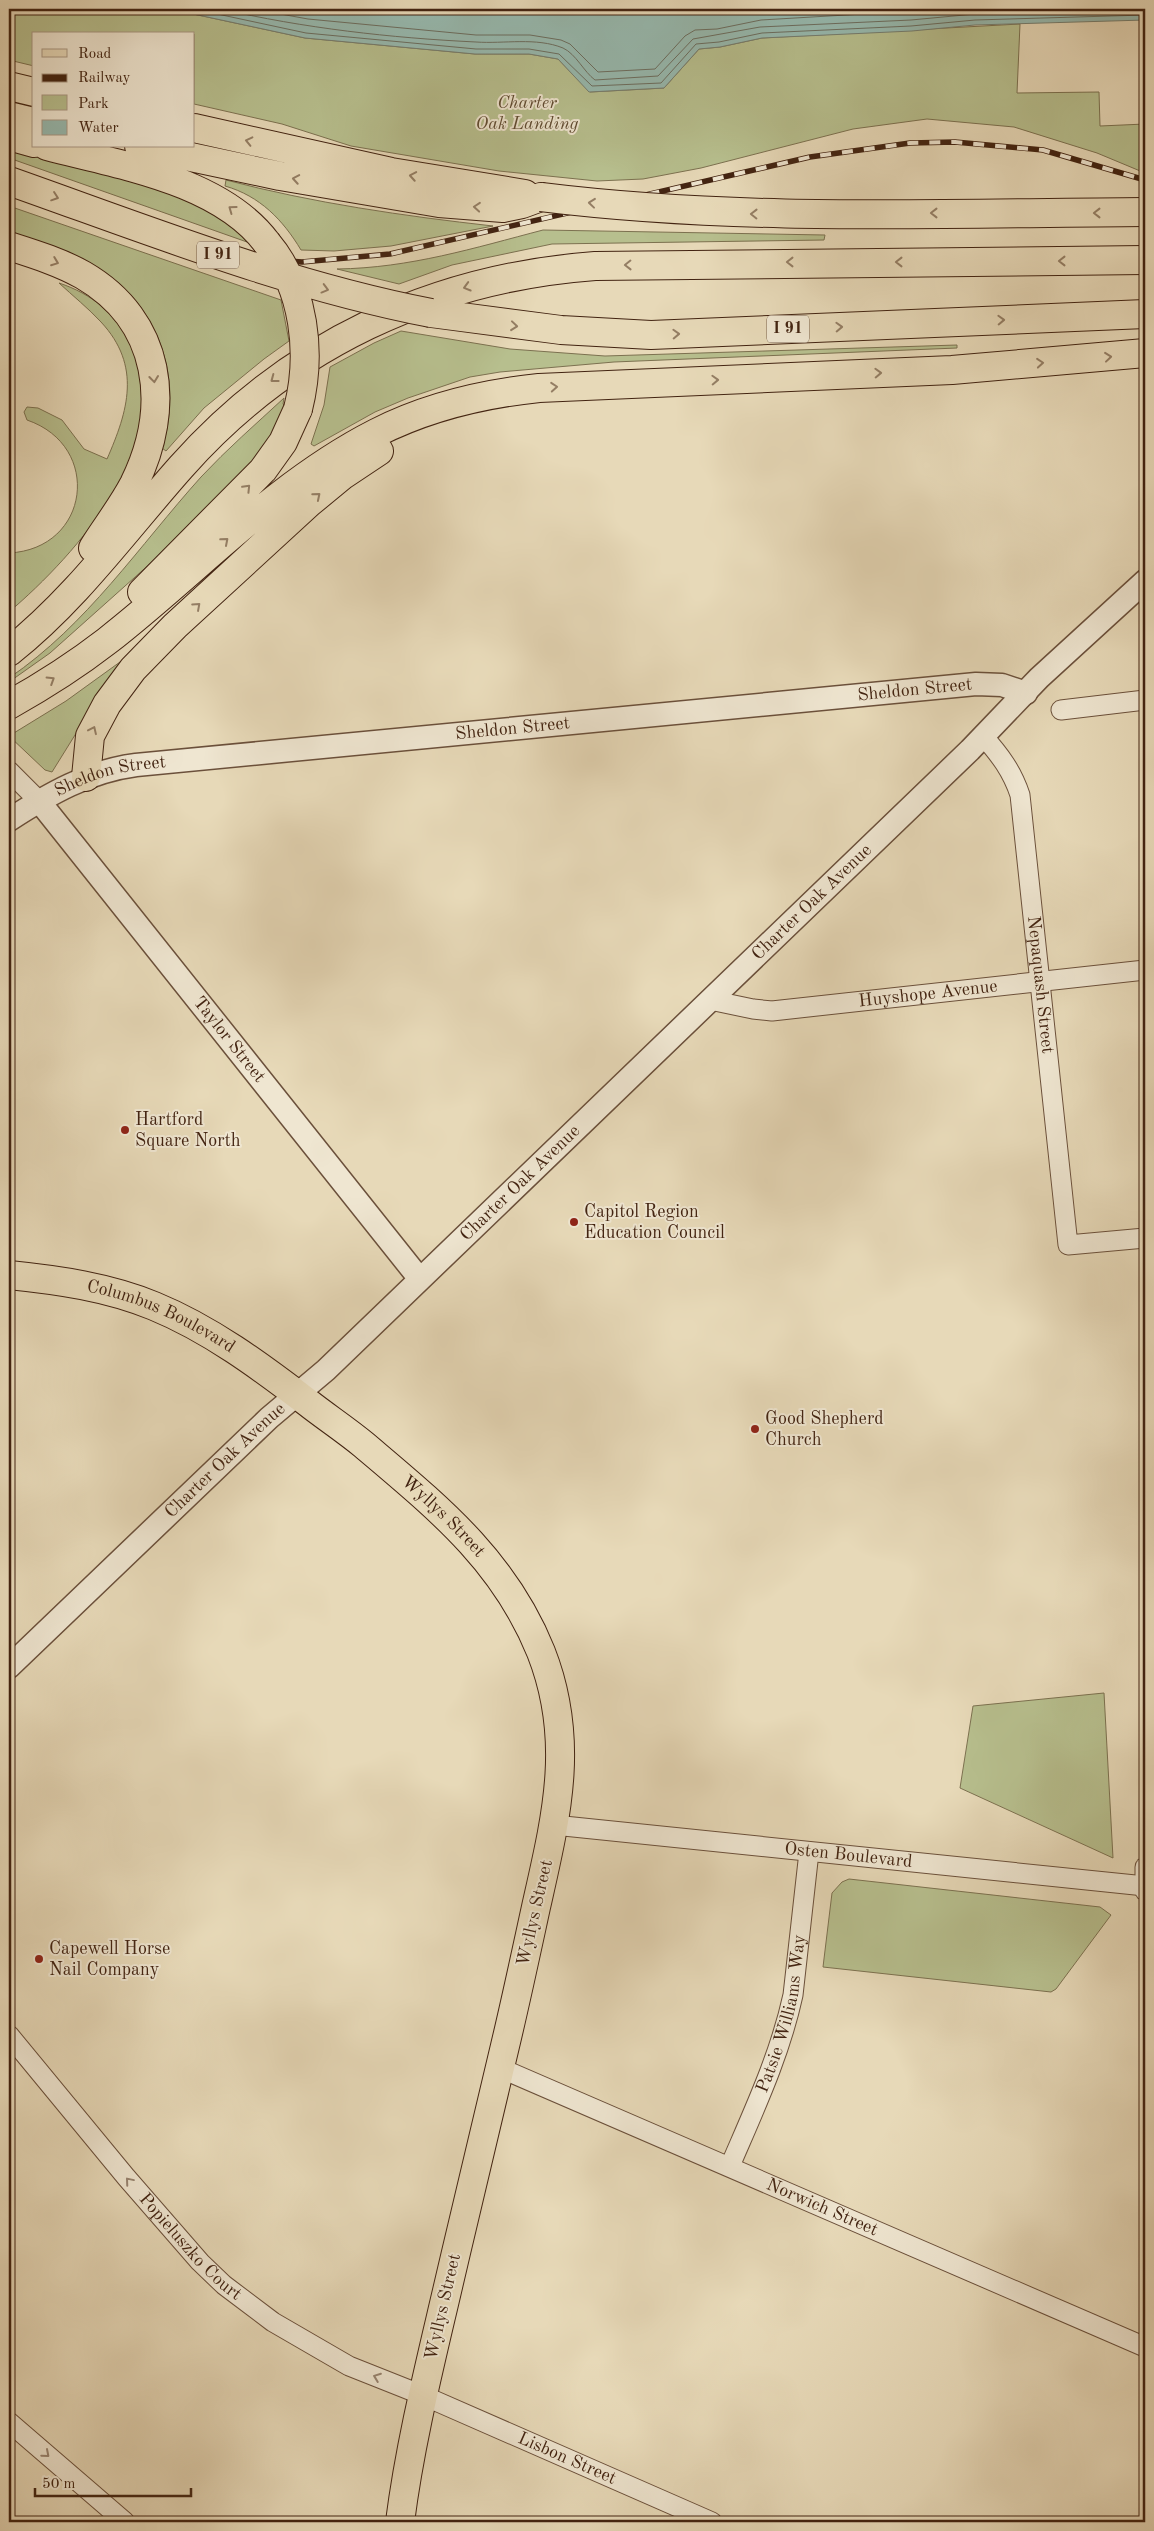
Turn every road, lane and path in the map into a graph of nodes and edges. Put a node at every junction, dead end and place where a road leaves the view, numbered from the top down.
1 (9, 86) edge
2 (32, 92) edge
3 (9, 116) edge
4 (32, 122) edge
5 (195, 128) edge
6 (9, 136) edge
7 (32, 142) edge
8 (54, 148) edge
9 (153, 148) edge
10 (346, 176) junction
11 (9, 181) edge
12 (1145, 212) edge
13 (9, 246) edge
14 (1145, 260) edge
15 (1145, 314) edge
16 (1145, 353) edge
17 (506, 392) junction
18 (1145, 581) edge
19 (64, 602) junction
20 (94, 651) junction
21 (9, 652) edge
22 (1026, 693) junction
23 (1145, 700) edge
24 (9, 705) edge
25 (1062, 710) dead end
26 (983, 736) junction
27 (9, 771) edge
28 (86, 777) junction
29 (39, 801) junction
30 (9, 820) edge
31 (1145, 970) edge
32 (1038, 981) junction
33 (710, 1000) junction
34 (1145, 1238) edge
35 (9, 1275) edge
36 (419, 1278) junction
37 (298, 1395) junction
38 (9, 1667) edge
39 (554, 1825) junction
40 (809, 1852) junction
41 (1145, 1867) edge
42 (1145, 1887) edge
43 (9, 2034) edge
44 (500, 2068) junction
45 (730, 2166) junction
46 (1145, 2346) edge
47 (422, 2395) junction
48 (9, 2422) edge
49 (125, 2522) edge
50 (400, 2522) edge
51 (712, 2522) edge

1 - 2 main road
3 - 4 main road
10 -> 5 main road
6 - 7 main road
20 -> 8 main road, bridge
10 -> 9 main road
12 -> 10 main road, bridge
11 -> 15 main road, I 91, bridge
13 -> 19 main road
14 -> 19 main road
17 -> 16 main road
20 -> 17 main road
28 -> 17 main road
18 - 22 street, Charter Oak Avenue
19 - 21 main road
24 -> 20 main road
22 - 26 street, Charter Oak Avenue
22 - 28 street, Sheldon Street
23 - 25 street
26 - 32 street, Nepaquash Street
26 - 33 street, Charter Oak Avenue
27 - 29 street
28 - 29 street, Sheldon Street
29 - 30 street, Sheldon Street
29 - 36 street, Taylor Street
31 - 32 street, Huyshope Avenue
32 - 33 street, Huyshope Avenue
32 - 34 street, Nepaquash Street
33 - 36 street, Charter Oak Avenue
35 - 37 main road, Columbus Boulevard
36 - 37 street, Charter Oak Avenue
37 - 38 street, Charter Oak Avenue
37 - 39 main road, Wyllys Street
39 - 40 street, Osten Boulevard
39 - 44 main road, Wyllys Street
40 - 42 street, Osten Boulevard
40 - 45 street, Patsie Williams Way
41 - 42 street
47 -> 43 street, Popieluszko Court
44 - 45 street, Norwich Street
44 - 47 main road, Wyllys Street
45 - 46 street, Norwich Street
47 - 50 main road, Wyllys Street
47 - 51 street, Lisbon Street
48 -> 49 street

